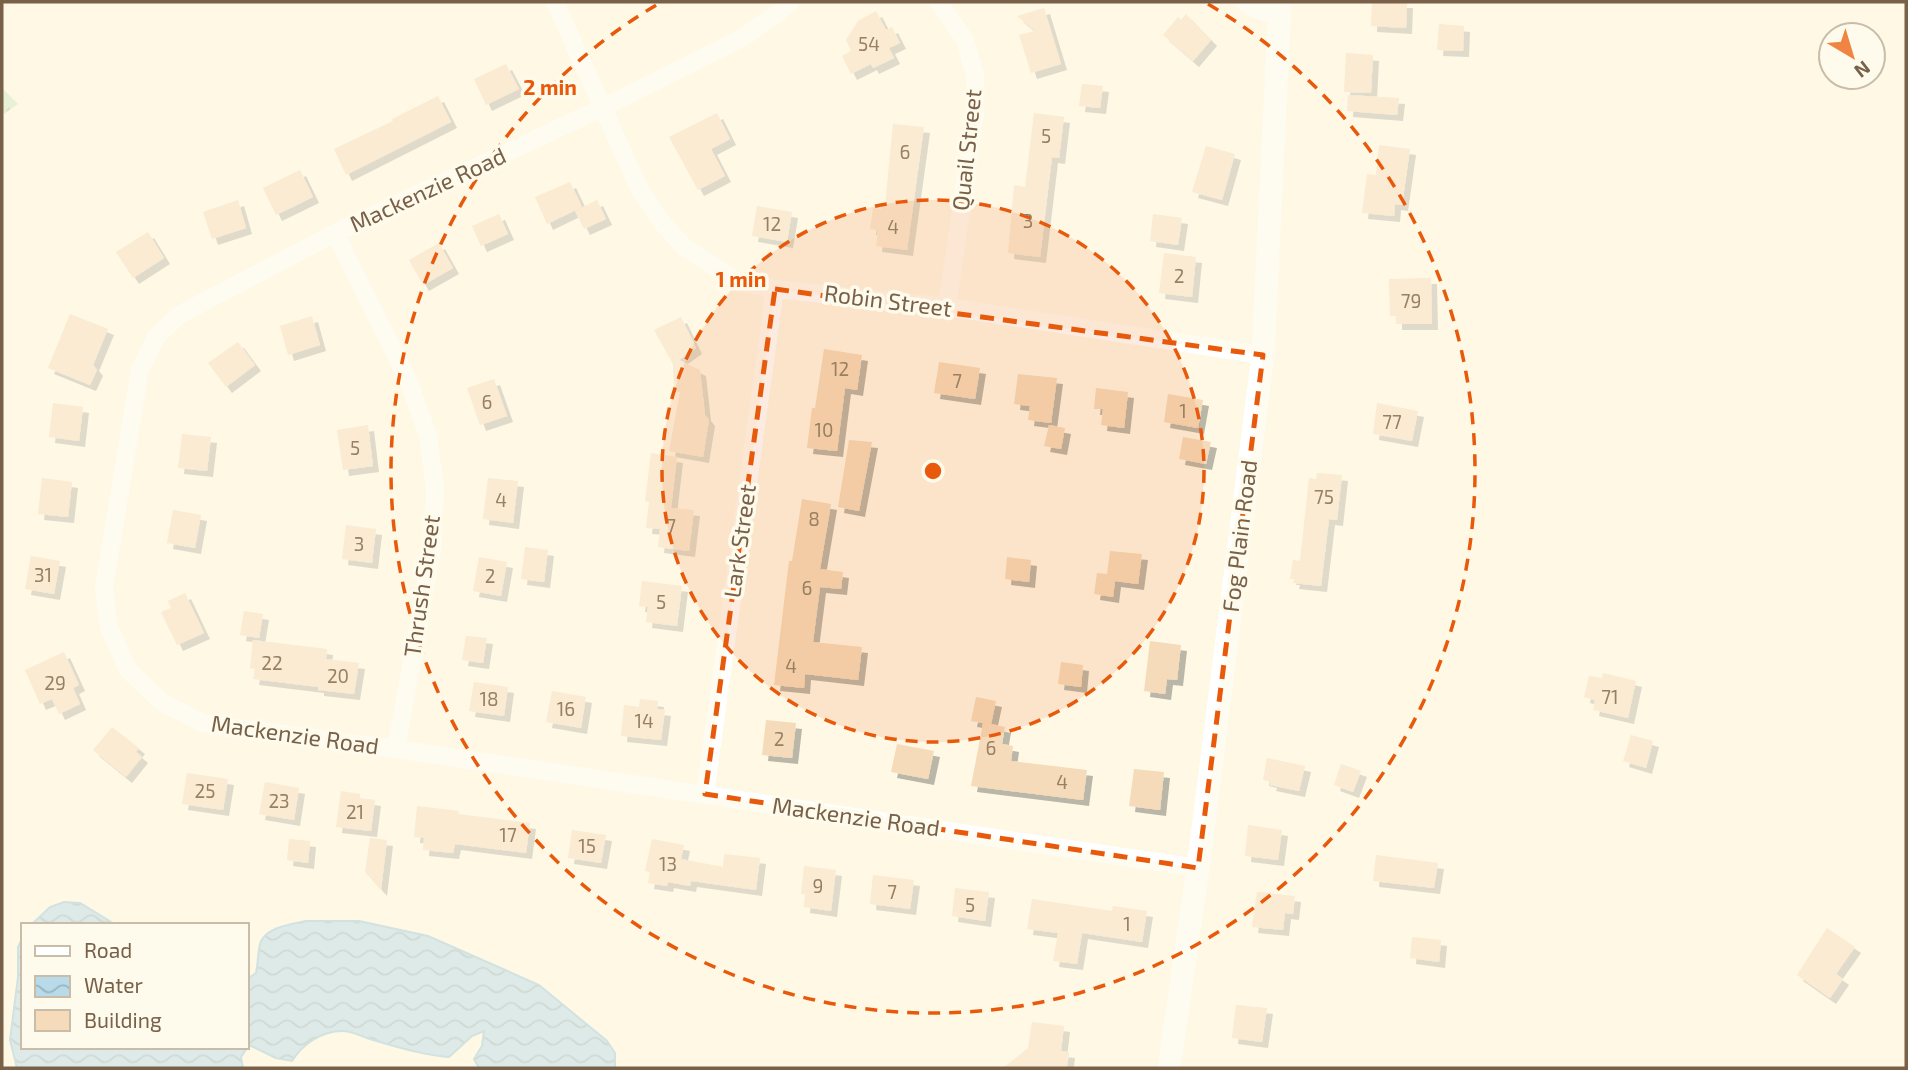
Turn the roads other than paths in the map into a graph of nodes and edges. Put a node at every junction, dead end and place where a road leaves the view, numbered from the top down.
1 (555, 2) edge
2 (790, 2) edge
3 (939, 2) edge
4 (1244, 2) edge
5 (1281, 9) edge
6 (602, 108) junction
7 (335, 233) junction
8 (775, 289) junction
9 (947, 307) junction
10 (1263, 355) junction
11 (396, 749) junction
12 (705, 794) junction
13 (1198, 868) junction
14 (1169, 1068) edge

1 - 6 street, Robin Street
2 - 6 street, Mackenzie Road
3 - 9 street, Quail Street
4 - 5 street
5 - 10 street, Fog Plain Road
6 - 7 street, Mackenzie Road
6 - 8 street, Robin Street
7 - 11 street, Thrush Street
7 - 11 street, Mackenzie Road
8 - 9 street, Robin Street
8 - 12 street, Lark Street
9 - 10 street, Robin Street
10 - 13 street, Fog Plain Road
11 - 12 street, Mackenzie Road
12 - 13 street, Mackenzie Road
13 - 14 street, Fog Plain Road

